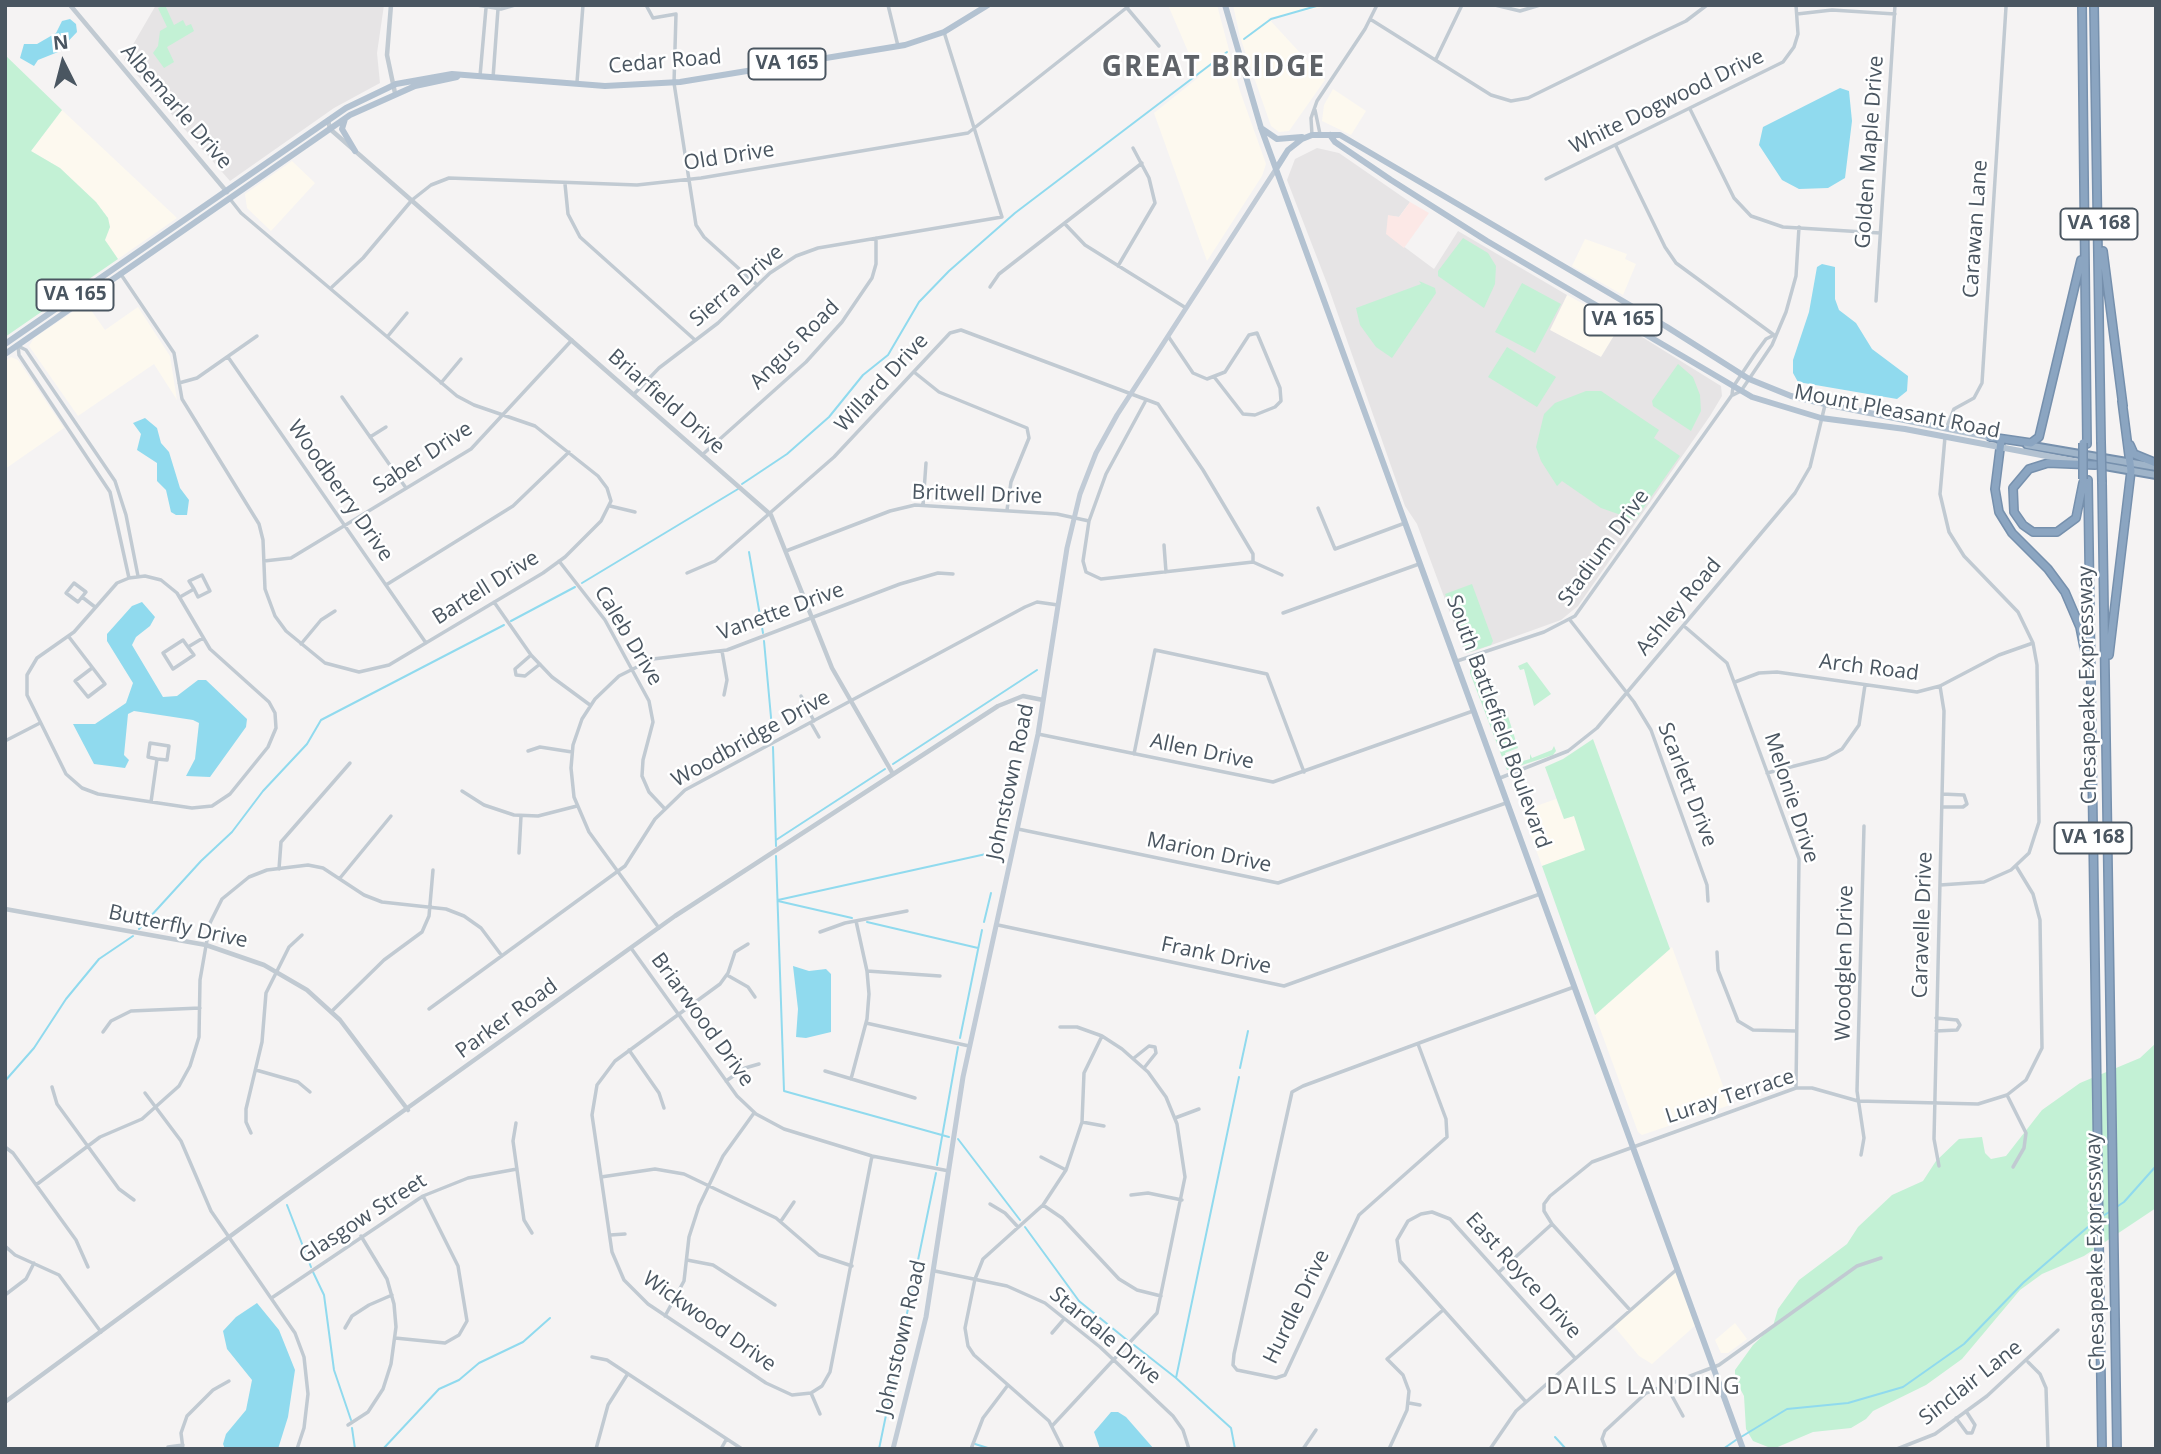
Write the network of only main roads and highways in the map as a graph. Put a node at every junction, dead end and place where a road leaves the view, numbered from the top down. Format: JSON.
{"nodes":[{"id":1,"x":988,"y":5,"type":"edge"},
{"id":2,"x":1225,"y":5,"type":"edge"},
{"id":3,"x":2082,"y":5,"type":"edge"},
{"id":4,"x":2094,"y":5,"type":"edge"},
{"id":5,"x":394,"y":89,"type":"junction"},
{"id":6,"x":345,"y":118,"type":"junction"},
{"id":7,"x":1261,"y":128,"type":"junction"},
{"id":8,"x":1314,"y":134,"type":"junction"},
{"id":9,"x":1330,"y":135,"type":"junction"},
{"id":10,"x":1346,"y":149,"type":"junction"},
{"id":11,"x":355,"y":151,"type":"road end"},
{"id":12,"x":1276,"y":169,"type":"junction"},
{"id":13,"x":1408,"y":175,"type":"junction"},
{"id":14,"x":2084,"y":186,"type":"junction"},
{"id":15,"x":2099,"y":232,"type":"junction"},
{"id":16,"x":73,"y":297,"type":"junction"},
{"id":17,"x":5,"y":345,"type":"edge"},
{"id":18,"x":18,"y":346,"type":"junction"},
{"id":19,"x":5,"y":354,"type":"edge"},
{"id":20,"x":2122,"y":401,"type":"junction"},
{"id":21,"x":1990,"y":438,"type":"junction"},
{"id":22,"x":2000,"y":445,"type":"junction"},
{"id":23,"x":2129,"y":462,"type":"junction"},
{"id":24,"x":2095,"y":465,"type":"junction"},
{"id":25,"x":2156,"y":465,"type":"edge"},
{"id":26,"x":2132,"y":471,"type":"junction"},
{"id":27,"x":2156,"y":475,"type":"edge"},
{"id":28,"x":2085,"y":479,"type":"junction"},
{"id":29,"x":2091,"y":694,"type":"junction"},
{"id":30,"x":2105,"y":708,"type":"junction"},
{"id":31,"x":1743,"y":1447,"type":"edge"},
{"id":32,"x":893,"y":1449,"type":"edge"},
{"id":33,"x":2102,"y":1449,"type":"edge"},
{"id":34,"x":2117,"y":1449,"type":"edge"}],
"edges":[{"from":1,"to":5,"type":"main road","name":"Cedar Road","number":"VA 165"},
{"from":2,"to":7,"type":"main road","name":"South Battlefield Boulevard"},
{"from":3,"to":14,"type":"highway","name":"Chesapeake Expressway","number":"VA 168"},
{"from":4,"to":15,"type":"highway","name":"Chesapeake Expressway","number":"VA 168"},
{"from":5,"to":6,"type":"main road","name":"Cedar Road","number":"VA 165"},
{"from":5,"to":16,"type":"main road","name":"Cedar Road","number":"VA 165"},
{"from":6,"to":11,"type":"main road"},
{"from":6,"to":18,"type":"main road","name":"Cedar Road","number":"VA 165"},
{"from":7,"to":8,"type":"main road","number":"VA 165"},
{"from":7,"to":12,"type":"main road","name":"South Battlefield Boulevard"},
{"from":8,"to":9,"type":"main road","name":"Mount Pleasant Road","number":"VA 165"},
{"from":8,"to":12,"type":"main road"},
{"from":9,"to":10,"type":"main road","name":"Mount Pleasant Road","number":"VA 165"},
{"from":9,"to":13,"type":"main road","name":"Mount Pleasant Road","number":"VA 165"},
{"from":10,"to":13,"type":"main road"},
{"from":10,"to":22,"type":"main road","name":"Mount Pleasant Road","number":"VA 165"},
{"from":12,"to":31,"type":"main road","name":"South Battlefield Boulevard"},
{"from":12,"to":32,"type":"main road","name":"Johnstown Road"},
{"from":13,"to":21,"type":"main road","name":"Mount Pleasant Road","number":"VA 165"},
{"from":14,"to":21,"type":"highway"},
{"from":14,"to":28,"type":"highway","name":"Chesapeake Expressway","number":"VA 168","bridge":true},
{"from":15,"to":20,"type":"highway"},
{"from":15,"to":30,"type":"highway","name":"Chesapeake Expressway","number":"VA 168","bridge":true},
{"from":16,"to":17,"type":"main road","name":"Cedar Road","number":"VA 165"},
{"from":16,"to":18,"type":"main road"},
{"from":17,"to":18,"type":"main road"},
{"from":18,"to":19,"type":"main road","name":"Cedar Road","number":"VA 165"},
{"from":20,"to":23,"type":"highway"},
{"from":20,"to":25,"type":"highway"},
{"from":21,"to":22,"type":"main road","name":"Mount Pleasant Road","number":"VA 165"},
{"from":22,"to":23,"type":"highway","name":"Mount Pleasant Road","number":"VA 165"},
{"from":22,"to":24,"type":"main road","name":"Mount Pleasant Road","number":"VA 165"},
{"from":22,"to":29,"type":"highway"},
{"from":23,"to":25,"type":"highway","name":"Mount Pleasant Road","number":"VA 165"},
{"from":23,"to":26,"type":"highway"},
{"from":24,"to":26,"type":"highway","name":"Mount Pleasant Road","number":"VA 165"},
{"from":24,"to":28,"type":"highway"},
{"from":26,"to":27,"type":"highway","name":"Mount Pleasant Road","number":"VA 165"},
{"from":26,"to":30,"type":"highway"},
{"from":28,"to":29,"type":"highway","name":"Chesapeake Expressway","number":"VA 168"},
{"from":29,"to":33,"type":"highway","name":"Chesapeake Expressway","number":"VA 168"},
{"from":30,"to":34,"type":"highway","name":"Chesapeake Expressway","number":"VA 168"}]}
